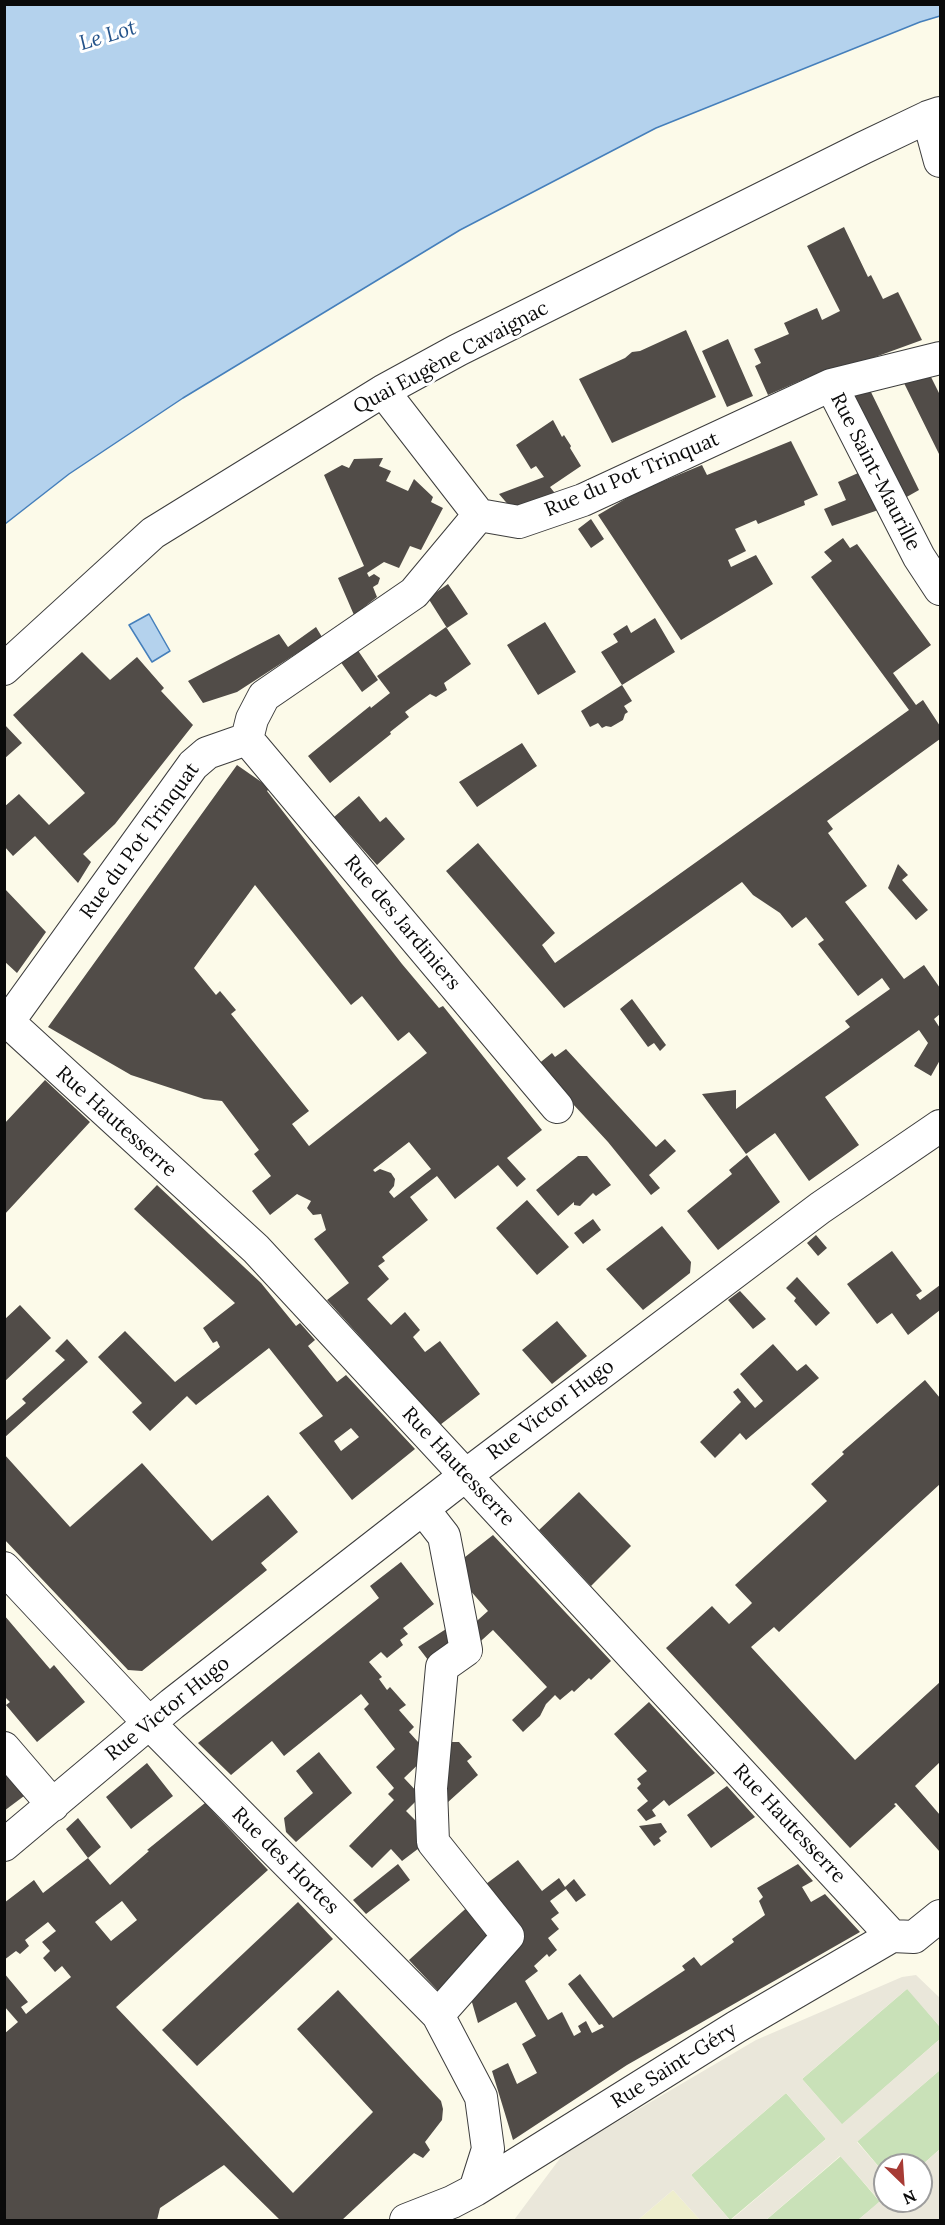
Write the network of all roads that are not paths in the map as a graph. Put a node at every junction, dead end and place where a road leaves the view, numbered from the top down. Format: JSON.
{"nodes":[{"id":1,"x":934,"y":115,"type":"edge"},
{"id":2,"x":940,"y":161,"type":"edge"},
{"id":3,"x":940,"y":358,"type":"edge"},
{"id":4,"x":831,"y":385,"type":"junction"},
{"id":5,"x":384,"y":391,"type":"junction"},
{"id":6,"x":478,"y":515,"type":"junction"},
{"id":7,"x":940,"y":589,"type":"edge"},
{"id":8,"x":4,"y":669,"type":"edge"},
{"id":9,"x":248,"y":739,"type":"junction"},
{"id":10,"x":6,"y":1020,"type":"edge"},
{"id":11,"x":557,"y":1107,"type":"dead end"},
{"id":12,"x":940,"y":1125,"type":"edge"},
{"id":13,"x":466,"y":1475,"type":"junction"},
{"id":14,"x":423,"y":1509,"type":"junction"},
{"id":15,"x":4,"y":1568,"type":"edge"},
{"id":16,"x":149,"y":1723,"type":"junction"},
{"id":17,"x":4,"y":1748,"type":"edge"},
{"id":18,"x":53,"y":1805,"type":"junction"},
{"id":19,"x":4,"y":1845,"type":"edge"},
{"id":20,"x":940,"y":1916,"type":"edge"},
{"id":21,"x":892,"y":1936,"type":"junction"},
{"id":22,"x":438,"y":2015,"type":"junction"},
{"id":23,"x":475,"y":2190,"type":"junction"},
{"id":24,"x":406,"y":2220,"type":"edge"}],
"edges":[{"from":1,"to":2,"type":"street"},
{"from":1,"to":5,"type":"street","name":"Quai Eugène Cavaignac"},
{"from":3,"to":4,"type":"street","name":"Rue du Pot Trinquat"},
{"from":4,"to":6,"type":"street","name":"Rue du Pot Trinquat"},
{"from":4,"to":7,"type":"street","name":"Rue Saint-Maurille"},
{"from":5,"to":6,"type":"street"},
{"from":5,"to":8,"type":"street","name":"Quai Eugène Cavaignac"},
{"from":6,"to":9,"type":"street"},
{"from":9,"to":10,"type":"street","name":"Rue du Pot Trinquat"},
{"from":9,"to":11,"type":"street","name":"Rue des Jardiniers"},
{"from":10,"to":13,"type":"street","name":"Rue Hautesserre"},
{"from":12,"to":13,"type":"street","name":"Rue Victor Hugo"},
{"from":13,"to":14,"type":"street","name":"Rue Victor Hugo"},
{"from":13,"to":21,"type":"street","name":"Rue Hautesserre"},
{"from":14,"to":16,"type":"street","name":"Rue Victor Hugo"},
{"from":14,"to":22,"type":"street"},
{"from":15,"to":16,"type":"street","name":"Rue des Hortes"},
{"from":16,"to":18,"type":"street","name":"Rue Victor Hugo"},
{"from":16,"to":22,"type":"street","name":"Rue des Hortes"},
{"from":17,"to":18,"type":"street"},
{"from":18,"to":19,"type":"street","name":"Rue Victor Hugo"},
{"from":20,"to":21,"type":"street","name":"Rue Saint-Géry"},
{"from":21,"to":23,"type":"street","name":"Rue Saint-Géry"},
{"from":22,"to":23,"type":"street","name":"Rue des Hortes"},
{"from":23,"to":24,"type":"street","name":"Rue Saint-Géry"}]}
